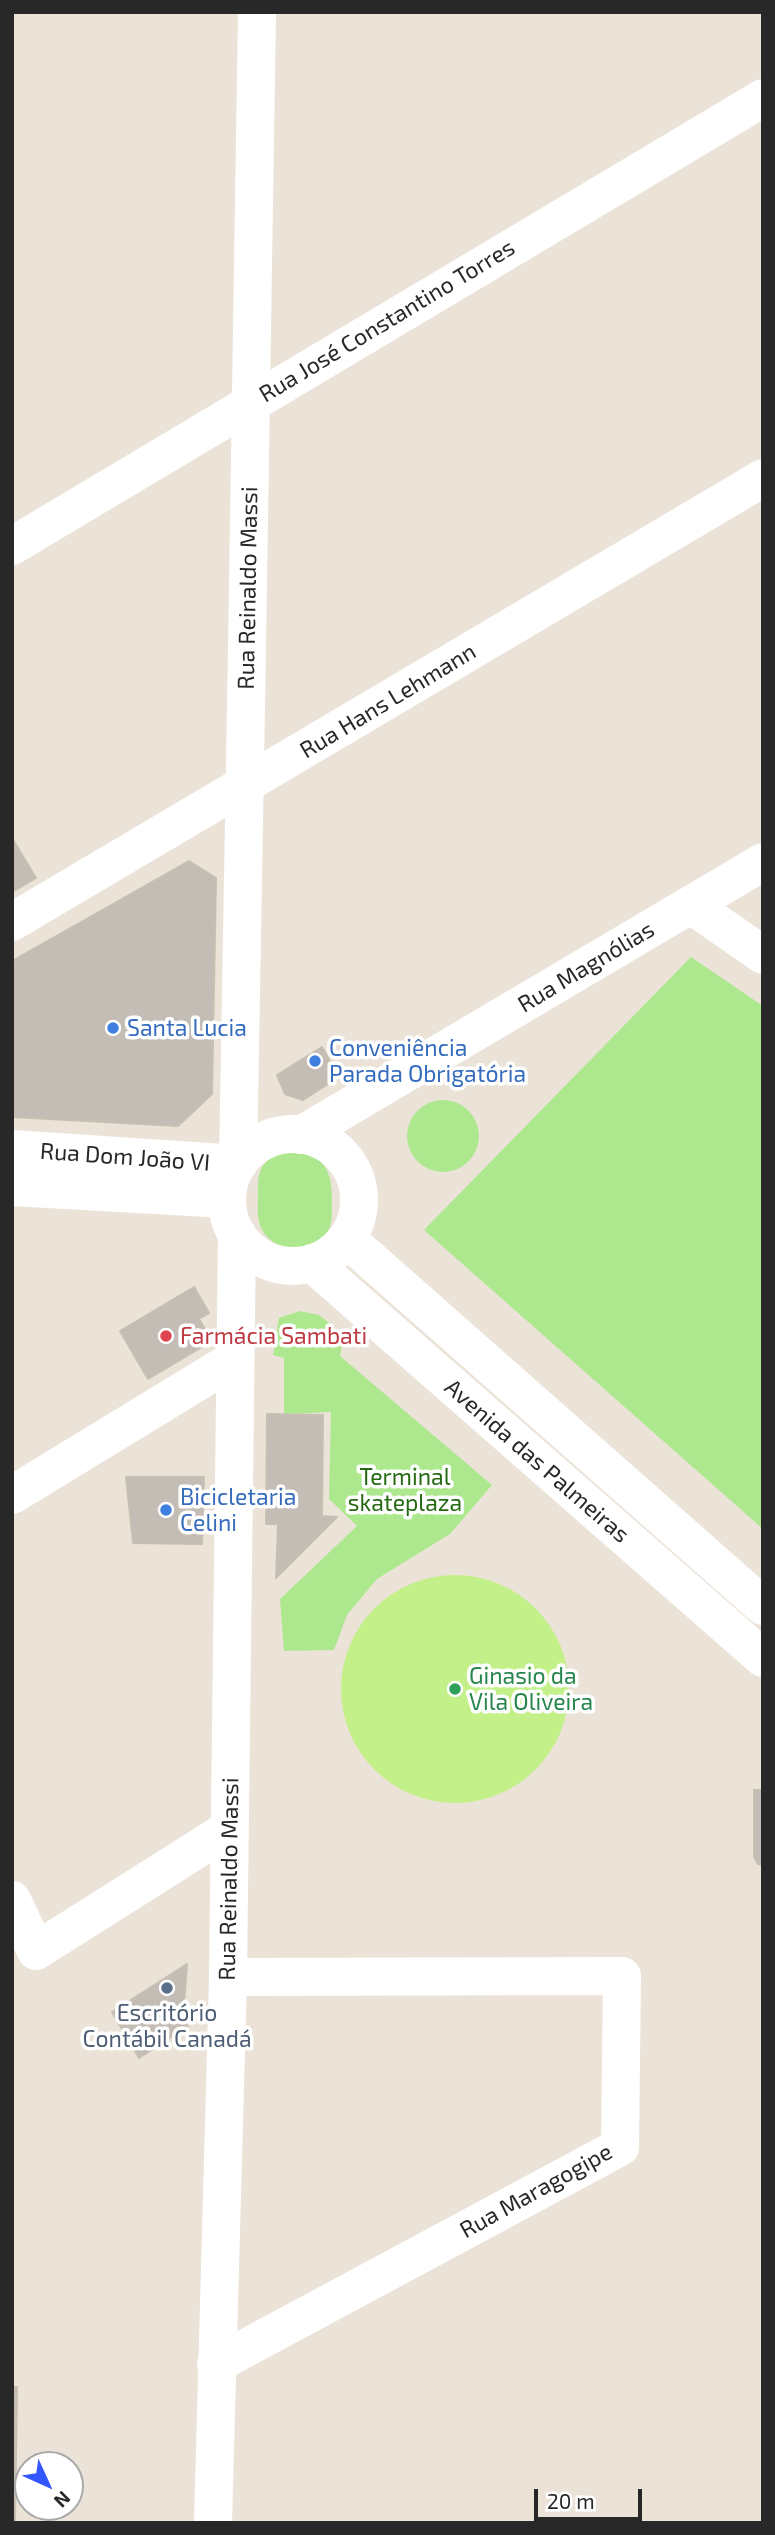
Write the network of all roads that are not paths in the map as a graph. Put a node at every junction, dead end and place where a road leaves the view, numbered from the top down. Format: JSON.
{"nodes":[{"id":1,"x":263,"y":16,"type":"edge"},
{"id":2,"x":763,"y":98,"type":"edge"},
{"id":3,"x":253,"y":400,"type":"junction"},
{"id":4,"x":763,"y":478,"type":"edge"},
{"id":5,"x":12,"y":545,"type":"edge"},
{"id":6,"x":243,"y":786,"type":"junction"},
{"id":7,"x":763,"y":862,"type":"edge"},
{"id":8,"x":691,"y":905,"type":"junction"},
{"id":9,"x":12,"y":922,"type":"edge"},
{"id":10,"x":763,"y":955,"type":"edge"},
{"id":11,"x":301,"y":1135,"type":"junction"},
{"id":12,"x":12,"y":1149,"type":"edge"},
{"id":13,"x":12,"y":1187,"type":"edge"},
{"id":14,"x":234,"y":1199,"type":"junction"},
{"id":15,"x":347,"y":1239,"type":"junction"},
{"id":16,"x":312,"y":1264,"type":"junction"},
{"id":17,"x":236,"y":1359,"type":"junction"},
{"id":18,"x":12,"y":1495,"type":"edge"},
{"id":19,"x":763,"y":1606,"type":"edge"},
{"id":20,"x":763,"y":1658,"type":"edge"},
{"id":21,"x":229,"y":1829,"type":"junction"},
{"id":22,"x":12,"y":1900,"type":"edge"},
{"id":23,"x":228,"y":1977,"type":"junction"},
{"id":24,"x":216,"y":2364,"type":"junction"},
{"id":25,"x":213,"y":2523,"type":"edge"}],
"edges":[{"from":1,"to":3,"type":"street","name":"Rua Reinaldo Massi"},
{"from":2,"to":3,"type":"street","name":"Rua José Constantino Torres"},
{"from":3,"to":5,"type":"street","name":"Rua José Constantino Torres"},
{"from":3,"to":6,"type":"street","name":"Rua Reinaldo Massi"},
{"from":4,"to":6,"type":"street","name":"Rua Hans Lehmann"},
{"from":6,"to":9,"type":"street","name":"Rua Hans Lehmann"},
{"from":6,"to":14,"type":"street","name":"Rua Reinaldo Massi"},
{"from":7,"to":8,"type":"street","name":"Rua Magnólias"},
{"from":8,"to":10,"type":"street"},
{"from":8,"to":11,"type":"street","name":"Rua Magnólias"},
{"from":11,"to":14,"type":"street"},
{"from":11,"to":15,"type":"street"},
{"from":12,"to":14,"type":"street","name":"Rua Dom João VI"},
{"from":13,"to":14,"type":"street","name":"Rua Dom João VI"},
{"from":14,"to":16,"type":"street"},
{"from":14,"to":17,"type":"street","name":"Rua Reinaldo Massi"},
{"from":15,"to":16,"type":"street"},
{"from":15,"to":19,"type":"street","name":"Avenida das Palmeiras"},
{"from":16,"to":20,"type":"street","name":"Avenida das Palmeiras"},
{"from":17,"to":18,"type":"street"},
{"from":17,"to":21,"type":"street","name":"Rua Reinaldo Massi"},
{"from":21,"to":22,"type":"street"},
{"from":21,"to":23,"type":"street","name":"Rua Reinaldo Massi"},
{"from":23,"to":24,"type":"street","name":"Rua Reinaldo Massi"},
{"from":23,"to":24,"type":"street","name":"Rua Maragogipe"},
{"from":24,"to":25,"type":"street","name":"Rua Reinaldo Massi"}]}
